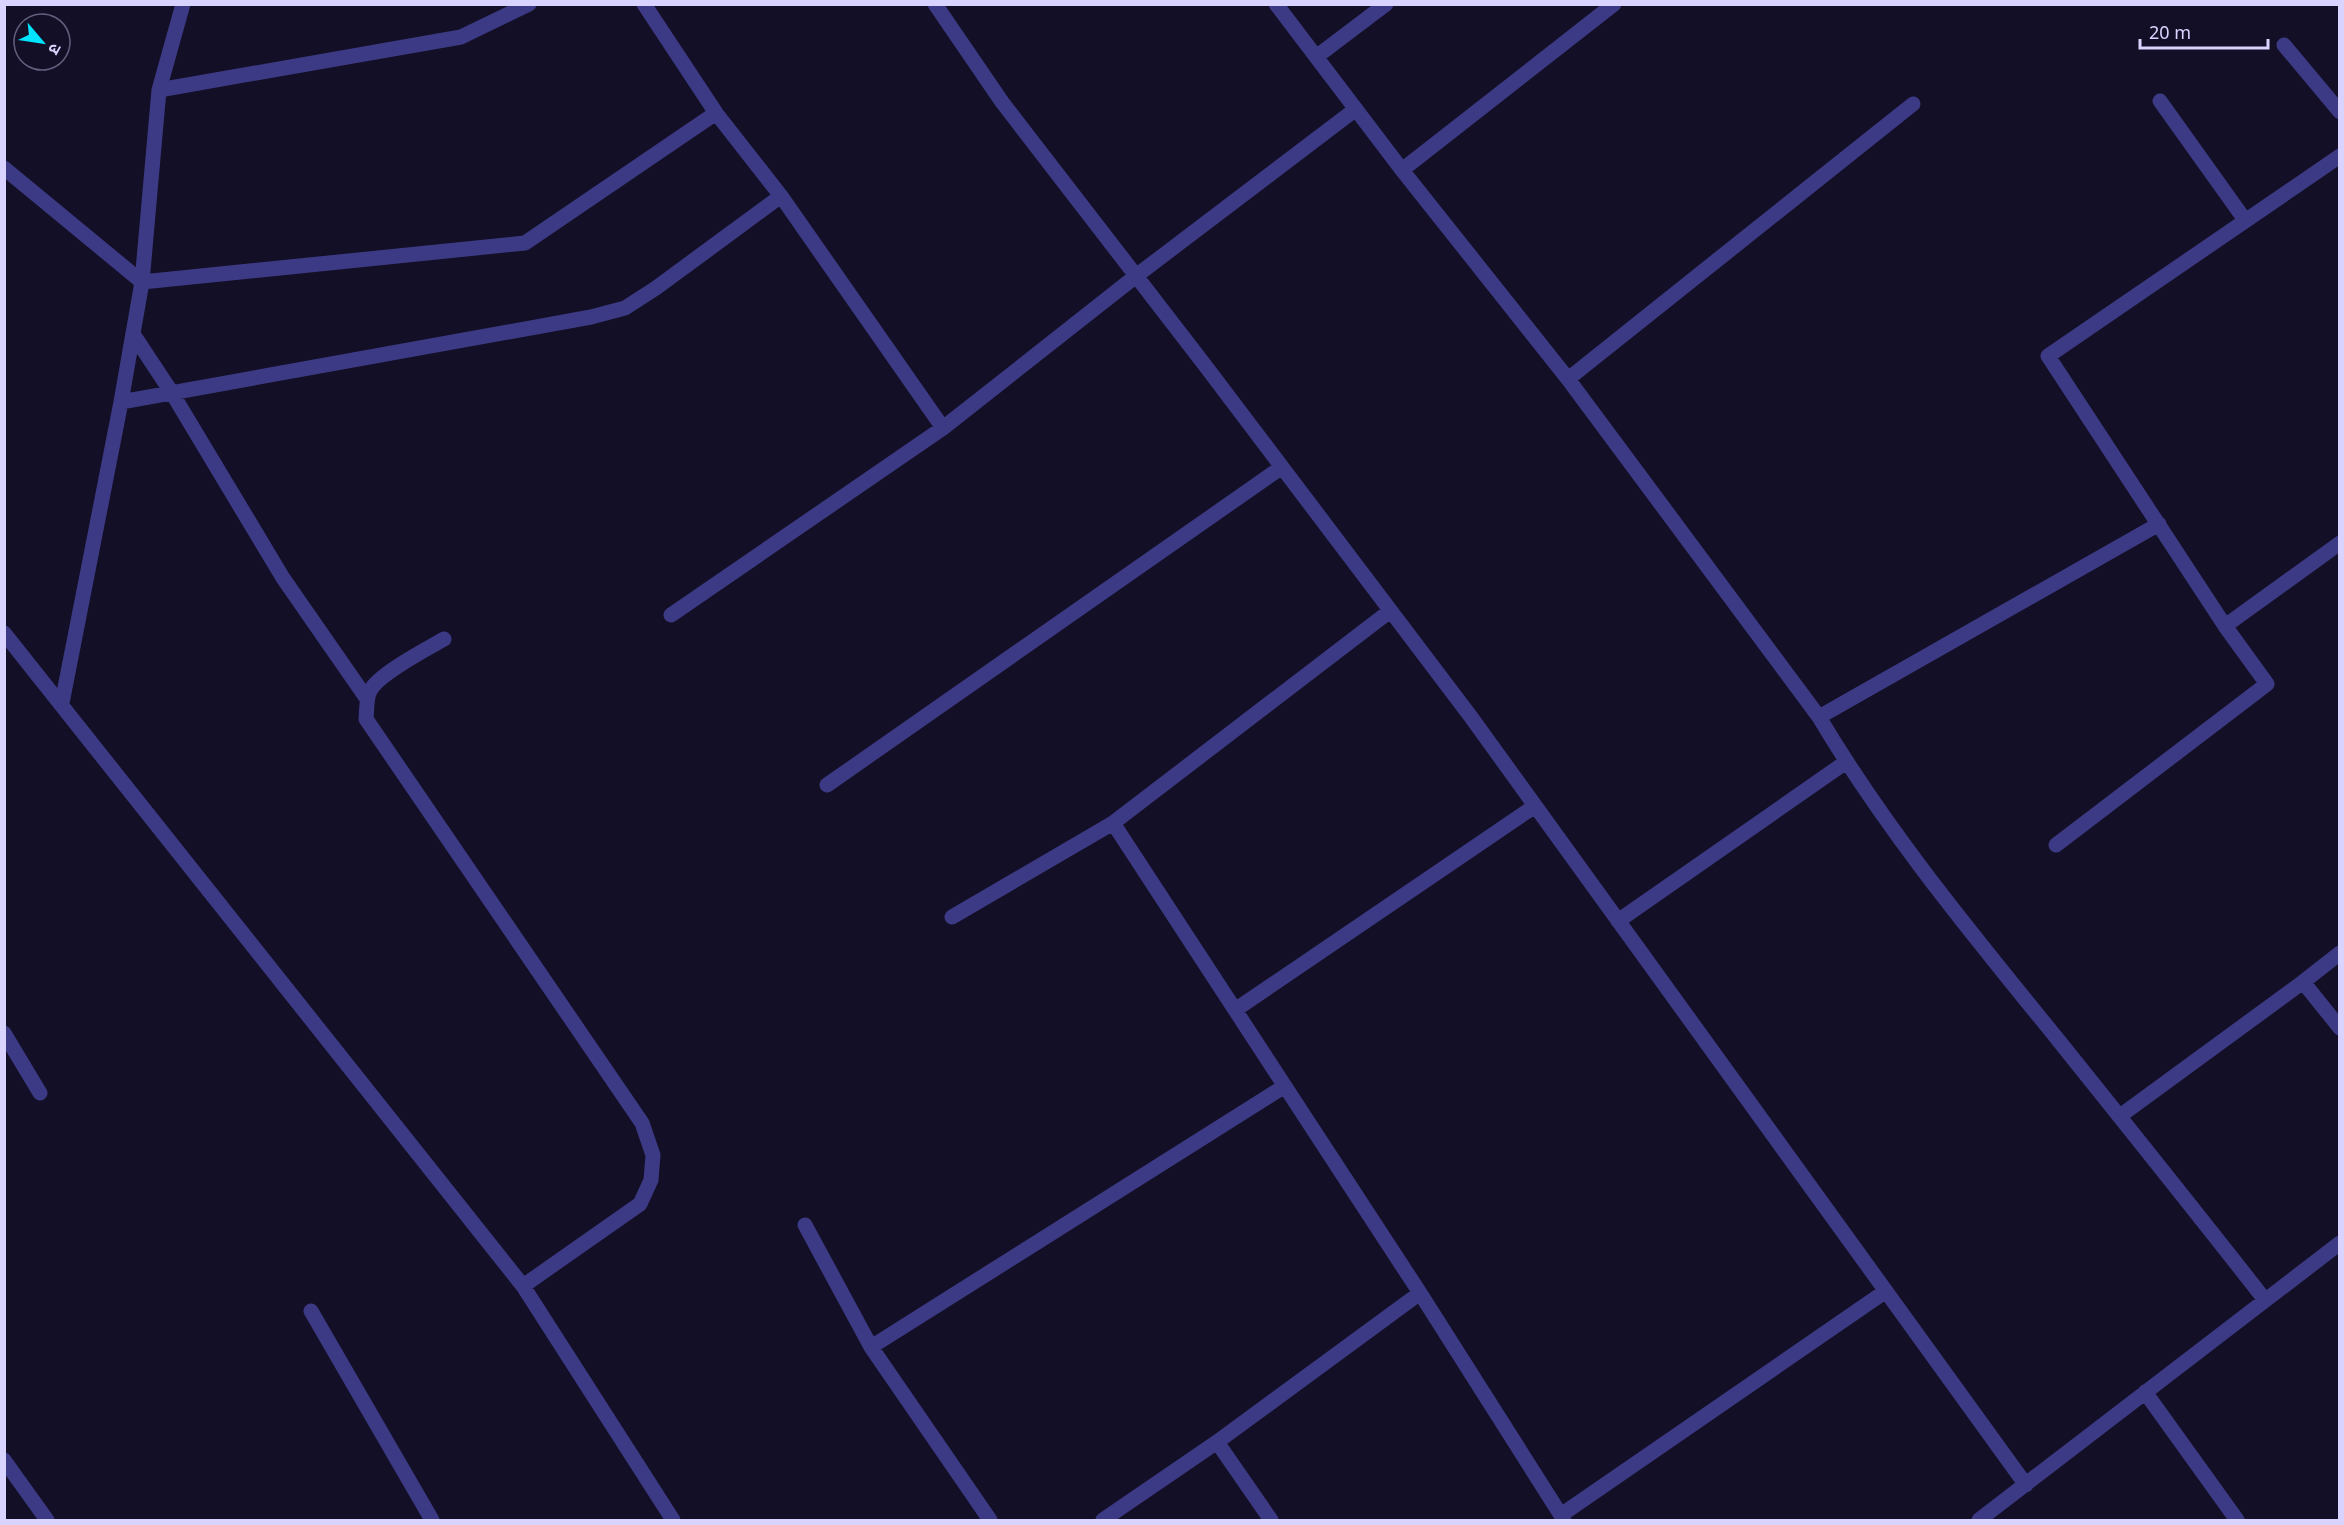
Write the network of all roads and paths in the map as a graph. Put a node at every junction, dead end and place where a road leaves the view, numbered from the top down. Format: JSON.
{"nodes":[{"id":1,"x":183,"y":4,"type":"edge"},
{"id":2,"x":529,"y":4,"type":"edge"},
{"id":3,"x":644,"y":4,"type":"edge"},
{"id":4,"x":935,"y":4,"type":"edge"},
{"id":5,"x":1276,"y":4,"type":"edge"},
{"id":6,"x":1386,"y":4,"type":"edge"},
{"id":7,"x":1614,"y":4,"type":"edge"},
{"id":8,"x":2284,"y":45,"type":"dead end"},
{"id":9,"x":1316,"y":57,"type":"junction"},
{"id":10,"x":159,"y":90,"type":"junction"},
{"id":11,"x":2160,"y":101,"type":"dead end"},
{"id":12,"x":1913,"y":104,"type":"dead end"},
{"id":13,"x":1356,"y":109,"type":"junction"},
{"id":14,"x":2340,"y":111,"type":"edge"},
{"id":15,"x":716,"y":113,"type":"junction"},
{"id":16,"x":2340,"y":156,"type":"edge"},
{"id":17,"x":4,"y":168,"type":"edge"},
{"id":18,"x":1402,"y":170,"type":"junction"},
{"id":19,"x":782,"y":196,"type":"junction"},
{"id":20,"x":2245,"y":220,"type":"junction"},
{"id":21,"x":1136,"y":276,"type":"junction"},
{"id":22,"x":142,"y":282,"type":"junction"},
{"id":23,"x":133,"y":334,"type":"junction"},
{"id":24,"x":1568,"y":379,"type":"junction"},
{"id":25,"x":172,"y":393,"type":"junction"},
{"id":26,"x":121,"y":402,"type":"junction"},
{"id":27,"x":942,"y":428,"type":"junction"},
{"id":28,"x":1282,"y":467,"type":"junction"},
{"id":29,"x":2159,"y":524,"type":"junction"},
{"id":30,"x":2340,"y":543,"type":"edge"},
{"id":31,"x":1390,"y":611,"type":"junction"},
{"id":32,"x":671,"y":615,"type":"dead end"},
{"id":33,"x":2225,"y":626,"type":"junction"},
{"id":34,"x":4,"y":633,"type":"edge"},
{"id":35,"x":444,"y":639,"type":"dead end"},
{"id":36,"x":368,"y":699,"type":"junction"},
{"id":37,"x":62,"y":703,"type":"junction"},
{"id":38,"x":1819,"y":717,"type":"junction"},
{"id":39,"x":1846,"y":762,"type":"junction"},
{"id":40,"x":827,"y":785,"type":"dead end"},
{"id":41,"x":1535,"y":806,"type":"junction"},
{"id":42,"x":1113,"y":823,"type":"junction"},
{"id":43,"x":2056,"y":844,"type":"dead end"},
{"id":44,"x":952,"y":917,"type":"dead end"},
{"id":45,"x":1618,"y":921,"type":"junction"},
{"id":46,"x":2340,"y":953,"type":"edge"},
{"id":47,"x":2303,"y":982,"type":"junction"},
{"id":48,"x":1235,"y":1010,"type":"junction"},
{"id":49,"x":2340,"y":1028,"type":"edge"},
{"id":50,"x":4,"y":1033,"type":"edge"},
{"id":51,"x":1285,"y":1086,"type":"junction"},
{"id":52,"x":40,"y":1093,"type":"dead end"},
{"id":53,"x":2120,"y":1116,"type":"junction"},
{"id":54,"x":805,"y":1225,"type":"dead end"},
{"id":55,"x":2340,"y":1243,"type":"edge"},
{"id":56,"x":524,"y":1286,"type":"junction"},
{"id":57,"x":1886,"y":1291,"type":"junction"},
{"id":58,"x":1420,"y":1293,"type":"junction"},
{"id":59,"x":2265,"y":1300,"type":"junction"},
{"id":60,"x":311,"y":1311,"type":"dead end"},
{"id":61,"x":871,"y":1347,"type":"junction"},
{"id":62,"x":2145,"y":1392,"type":"junction"},
{"id":63,"x":1217,"y":1442,"type":"junction"},
{"id":64,"x":4,"y":1460,"type":"edge"},
{"id":65,"x":2026,"y":1485,"type":"junction"},
{"id":66,"x":1562,"y":1518,"type":"edge"},
{"id":67,"x":47,"y":1521,"type":"edge"},
{"id":68,"x":432,"y":1521,"type":"edge"},
{"id":69,"x":673,"y":1521,"type":"edge"},
{"id":70,"x":990,"y":1521,"type":"edge"},
{"id":71,"x":1103,"y":1521,"type":"edge"},
{"id":72,"x":1271,"y":1521,"type":"edge"},
{"id":73,"x":1979,"y":1521,"type":"edge"},
{"id":74,"x":2237,"y":1521,"type":"edge"}],
"edges":[{"from":1,"to":10,"type":"street"},
{"from":2,"to":10,"type":"street"},
{"from":3,"to":15,"type":"street"},
{"from":4,"to":21,"type":"street"},
{"from":5,"to":9,"type":"street"},
{"from":6,"to":9,"type":"street"},
{"from":7,"to":18,"type":"street"},
{"from":8,"to":14,"type":"street"},
{"from":9,"to":13,"type":"street"},
{"from":10,"to":22,"type":"street"},
{"from":11,"to":20,"type":"street"},
{"from":12,"to":24,"type":"street"},
{"from":13,"to":18,"type":"street"},
{"from":13,"to":21,"type":"street"},
{"from":15,"to":19,"type":"street"},
{"from":15,"to":22,"type":"street"},
{"from":16,"to":20,"type":"street"},
{"from":17,"to":22,"type":"street"},
{"from":18,"to":24,"type":"street"},
{"from":19,"to":25,"type":"street"},
{"from":19,"to":27,"type":"street"},
{"from":20,"to":29,"type":"street"},
{"from":21,"to":27,"type":"street"},
{"from":21,"to":28,"type":"street"},
{"from":22,"to":23,"type":"street"},
{"from":23,"to":25,"type":"street"},
{"from":23,"to":26,"type":"street"},
{"from":24,"to":38,"type":"street"},
{"from":25,"to":26,"type":"street"},
{"from":25,"to":36,"type":"street"},
{"from":26,"to":37,"type":"street"},
{"from":27,"to":32,"type":"street"},
{"from":28,"to":31,"type":"street"},
{"from":28,"to":40,"type":"street"},
{"from":29,"to":33,"type":"street"},
{"from":29,"to":38,"type":"street"},
{"from":30,"to":33,"type":"street"},
{"from":31,"to":41,"type":"street"},
{"from":31,"to":42,"type":"street"},
{"from":33,"to":43,"type":"street"},
{"from":34,"to":37,"type":"street"},
{"from":35,"to":36,"type":"street"},
{"from":36,"to":56,"type":"street"},
{"from":37,"to":56,"type":"street"},
{"from":38,"to":39,"type":"street"},
{"from":39,"to":45,"type":"street"},
{"from":39,"to":53,"type":"street"},
{"from":41,"to":45,"type":"street"},
{"from":41,"to":48,"type":"street"},
{"from":42,"to":44,"type":"street"},
{"from":42,"to":48,"type":"street"},
{"from":45,"to":57,"type":"street"},
{"from":46,"to":47,"type":"street"},
{"from":47,"to":49,"type":"street"},
{"from":47,"to":53,"type":"street"},
{"from":48,"to":51,"type":"street"},
{"from":50,"to":52,"type":"street"},
{"from":51,"to":58,"type":"street"},
{"from":51,"to":61,"type":"street"},
{"from":53,"to":59,"type":"street"},
{"from":54,"to":61,"type":"street"},
{"from":55,"to":59,"type":"street"},
{"from":56,"to":69,"type":"street"},
{"from":57,"to":65,"type":"street"},
{"from":57,"to":66,"type":"street"},
{"from":58,"to":63,"type":"street"},
{"from":58,"to":66,"type":"street"},
{"from":59,"to":62,"type":"street"},
{"from":60,"to":68,"type":"street"},
{"from":61,"to":70,"type":"street"},
{"from":62,"to":65,"type":"street"},
{"from":62,"to":74,"type":"street"},
{"from":63,"to":71,"type":"street"},
{"from":63,"to":72,"type":"street"},
{"from":64,"to":67,"type":"street"},
{"from":65,"to":73,"type":"street"}]}
